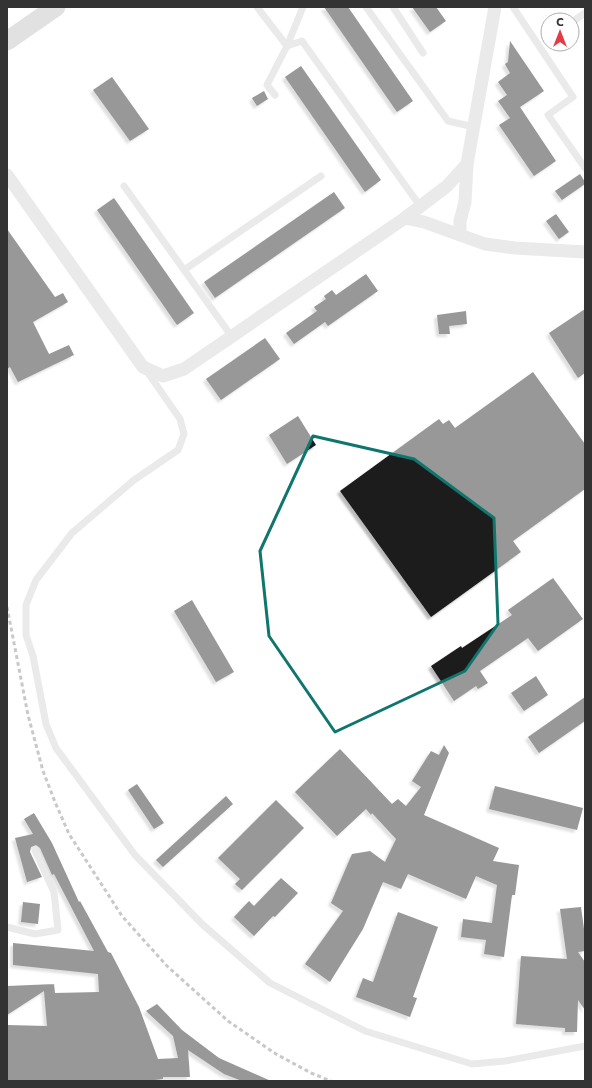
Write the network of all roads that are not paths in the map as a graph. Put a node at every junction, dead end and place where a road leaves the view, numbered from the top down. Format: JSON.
{"nodes":[{"id":1,"x":56,"y":7,"type":"edge"},
{"id":2,"x":257,"y":7,"type":"edge"},
{"id":3,"x":303,"y":7,"type":"edge"},
{"id":4,"x":366,"y":7,"type":"edge"},
{"id":5,"x":393,"y":7,"type":"edge"},
{"id":6,"x":495,"y":7,"type":"edge"},
{"id":7,"x":513,"y":7,"type":"edge"},
{"id":8,"x":7,"y":41,"type":"edge"},
{"id":9,"x":287,"y":46,"type":"junction"},
{"id":10,"x":424,"y":53,"type":"dead end"},
{"id":11,"x":275,"y":95,"type":"dead end"},
{"id":12,"x":474,"y":127,"type":"junction"},
{"id":13,"x":467,"y":164,"type":"junction"},
{"id":14,"x":585,"y":168,"type":"edge"},
{"id":15,"x":7,"y":174,"type":"edge"},
{"id":16,"x":321,"y":176,"type":"dead end"},
{"id":17,"x":124,"y":186,"type":"dead end"},
{"id":18,"x":442,"y":190,"type":"junction"},
{"id":19,"x":465,"y":199,"type":"junction"},
{"id":20,"x":424,"y":204,"type":"junction"},
{"id":21,"x":405,"y":218,"type":"junction"},
{"id":22,"x":461,"y":219,"type":"junction"},
{"id":23,"x":434,"y":226,"type":"junction"},
{"id":24,"x":447,"y":231,"type":"junction"},
{"id":25,"x":460,"y":235,"type":"junction"},
{"id":26,"x":585,"y":252,"type":"edge"},
{"id":27,"x":184,"y":270,"type":"junction"},
{"id":28,"x":232,"y":337,"type":"junction"},
{"id":29,"x":143,"y":367,"type":"junction"},
{"id":30,"x":35,"y":850,"type":"dead end"},
{"id":31,"x":7,"y":927,"type":"edge"},
{"id":32,"x":585,"y":1046,"type":"edge"}],
"edges":[{"from":1,"to":8,"type":"main road"},
{"from":2,"to":9,"type":"lane"},
{"from":3,"to":9,"type":"lane"},
{"from":4,"to":12,"type":"lane"},
{"from":5,"to":10,"type":"lane"},
{"from":6,"to":12,"type":"street"},
{"from":7,"to":14,"type":"lane"},
{"from":9,"to":11,"type":"lane"},
{"from":9,"to":20,"type":"lane"},
{"from":12,"to":13,"type":"street"},
{"from":13,"to":18,"type":"street"},
{"from":13,"to":19,"type":"street"},
{"from":15,"to":29,"type":"street"},
{"from":16,"to":27,"type":"lane"},
{"from":17,"to":27,"type":"lane"},
{"from":18,"to":19,"type":"street"},
{"from":18,"to":20,"type":"street"},
{"from":19,"to":22,"type":"street"},
{"from":20,"to":21,"type":"street"},
{"from":20,"to":23,"type":"street"},
{"from":21,"to":23,"type":"street"},
{"from":21,"to":28,"type":"street"},
{"from":22,"to":24,"type":"street"},
{"from":22,"to":25,"type":"street"},
{"from":23,"to":24,"type":"street"},
{"from":24,"to":25,"type":"street"},
{"from":25,"to":26,"type":"street"},
{"from":27,"to":28,"type":"lane"},
{"from":28,"to":29,"type":"street"},
{"from":29,"to":32,"type":"lane"},
{"from":30,"to":31,"type":"lane"}]}
